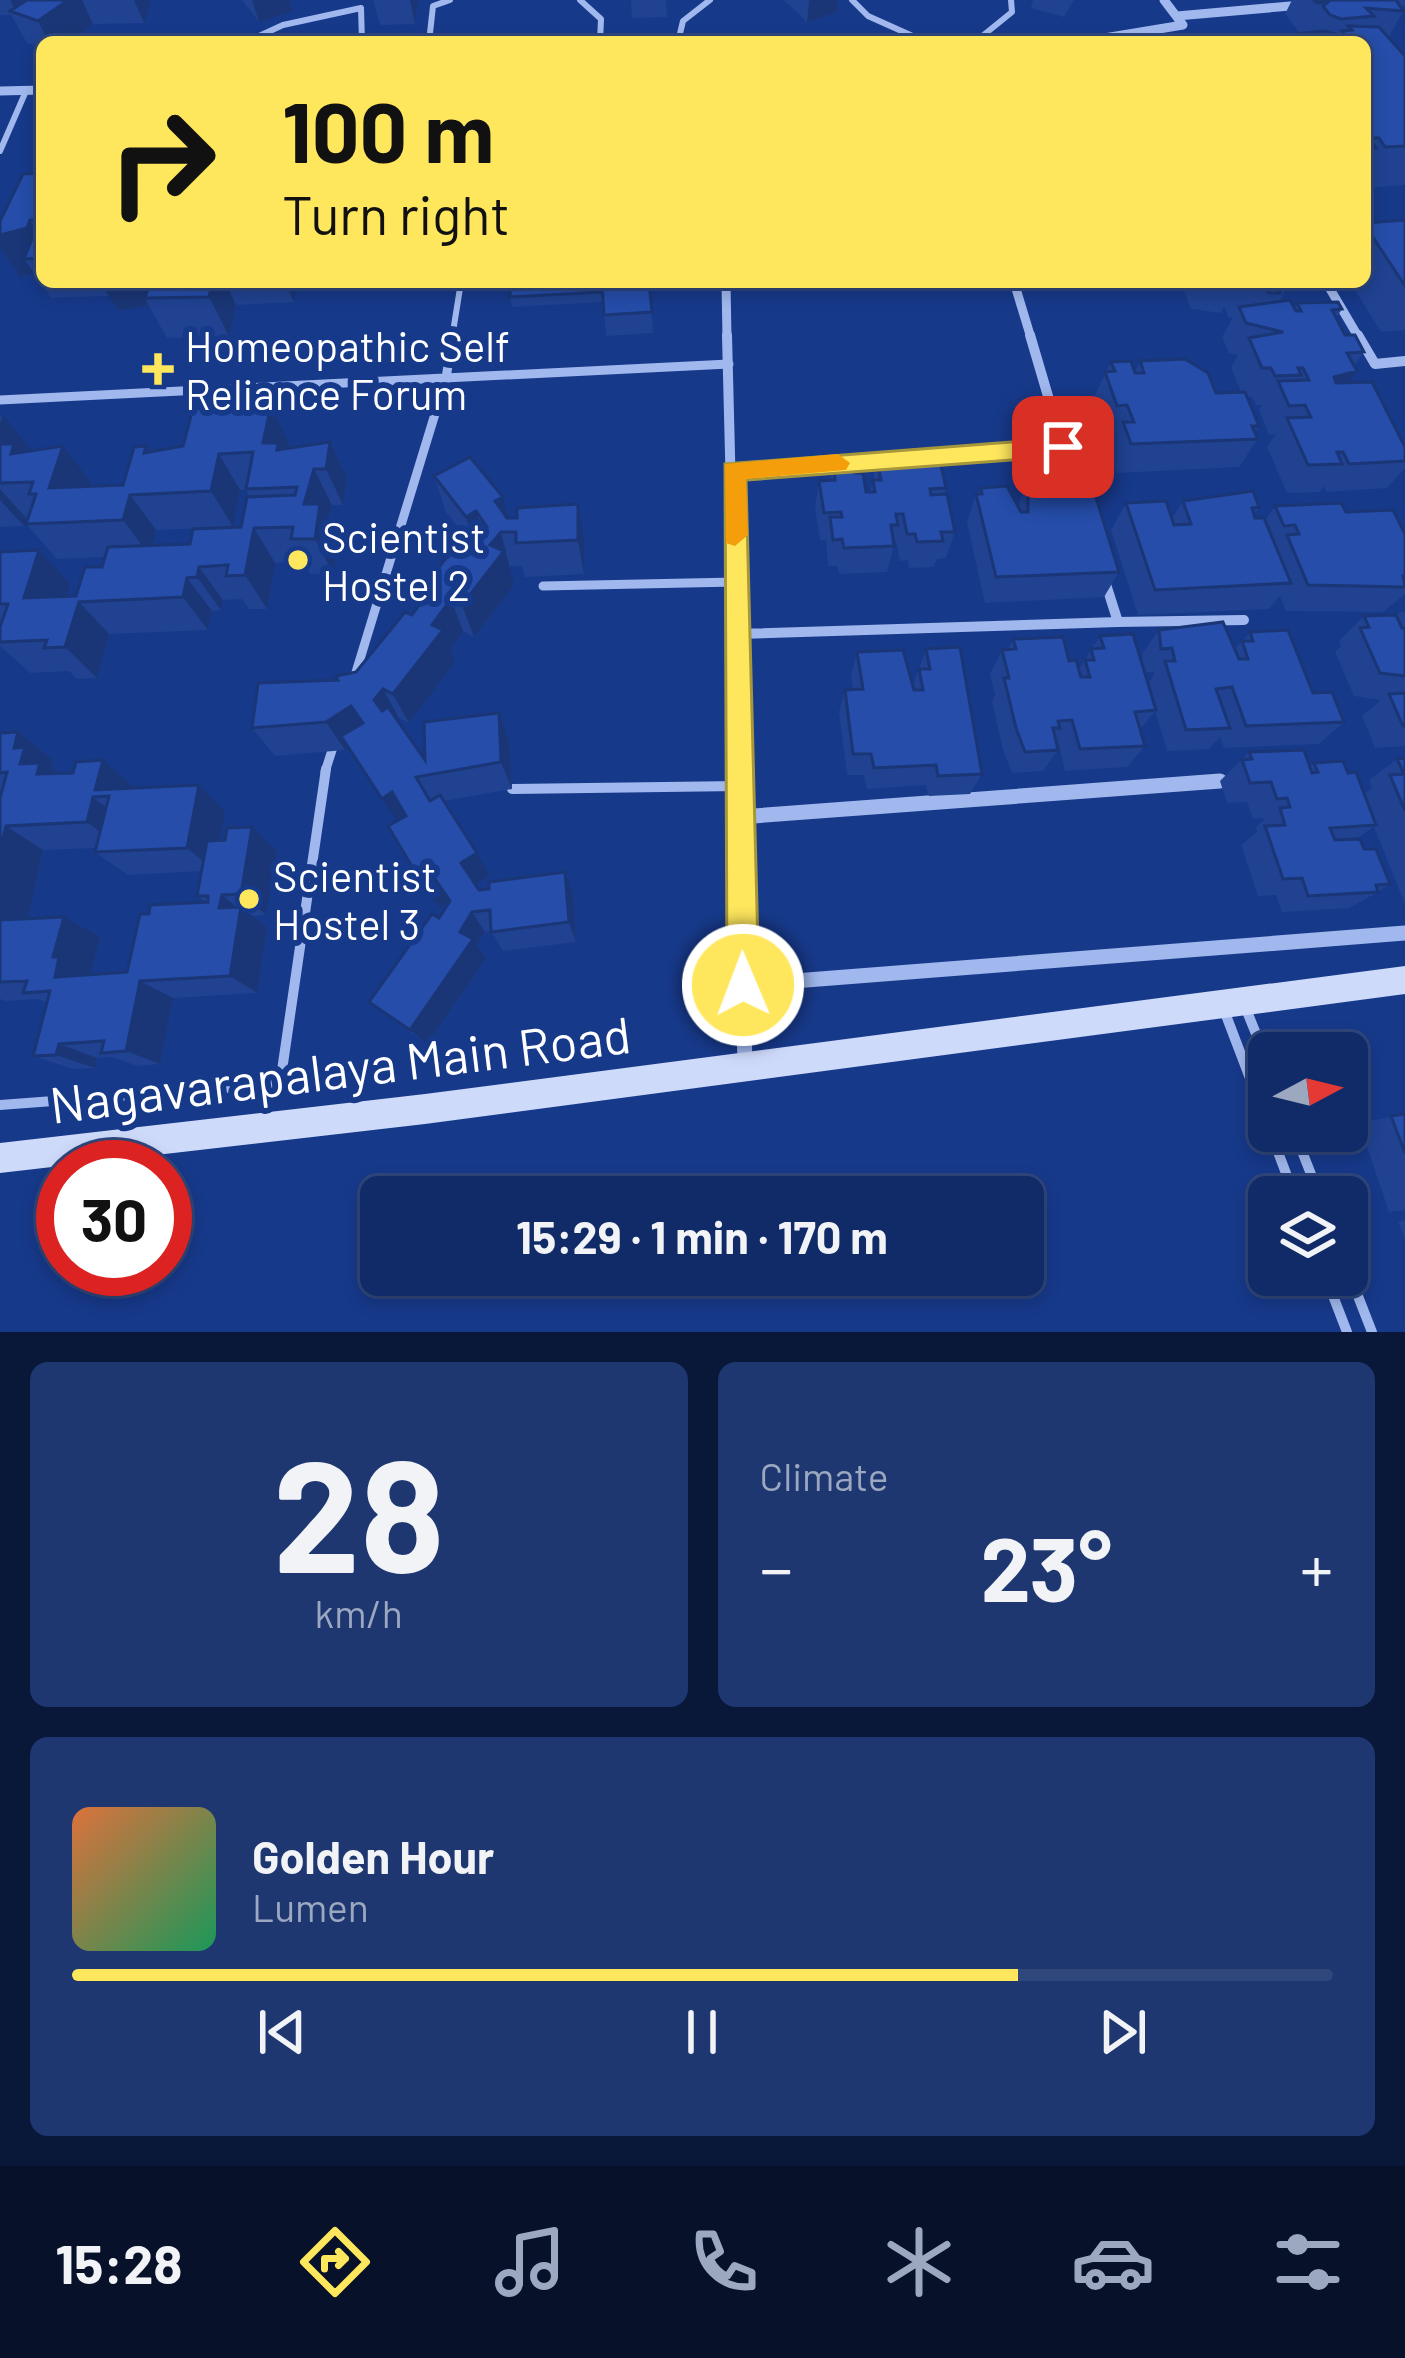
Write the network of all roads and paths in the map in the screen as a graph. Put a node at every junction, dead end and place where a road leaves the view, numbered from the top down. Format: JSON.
{"nodes":[{"id":1,"x":450,"y":0,"type":"edge"},
{"id":2,"x":580,"y":0,"type":"edge"},
{"id":3,"x":710,"y":0,"type":"edge"},
{"id":4,"x":852,"y":0,"type":"edge"},
{"id":5,"x":1011,"y":0,"type":"edge"},
{"id":6,"x":1165,"y":0,"type":"edge"},
{"id":7,"x":1307,"y":4,"type":"dead end"},
{"id":8,"x":1177,"y":16,"type":"junction"},
{"id":9,"x":259,"y":36,"type":"edge"},
{"id":10,"x":362,"y":36,"type":"edge"},
{"id":11,"x":430,"y":36,"type":"edge"},
{"id":12,"x":600,"y":36,"type":"edge"},
{"id":13,"x":679,"y":36,"type":"edge"},
{"id":14,"x":913,"y":36,"type":"edge"},
{"id":15,"x":982,"y":36,"type":"edge"},
{"id":16,"x":1137,"y":36,"type":"edge"},
{"id":17,"x":36,"y":90,"type":"edge"},
{"id":18,"x":0,"y":91,"type":"edge"},
{"id":19,"x":26,"y":91,"type":"junction"},
{"id":20,"x":0,"y":152,"type":"edge"},
{"id":21,"x":460,"y":288,"type":"edge"},
{"id":22,"x":726,"y":288,"type":"edge"},
{"id":23,"x":1016,"y":288,"type":"edge"},
{"id":24,"x":1330,"y":288,"type":"edge"},
{"id":25,"x":1405,"y":361,"type":"edge"},
{"id":26,"x":729,"y":364,"type":"junction"},
{"id":27,"x":446,"y":378,"type":"junction"},
{"id":28,"x":0,"y":400,"type":"edge"},
{"id":29,"x":1063,"y":447,"type":"junction"},
{"id":30,"x":734,"y":471,"type":"junction"},
{"id":31,"x":1081,"y":500,"type":"edge"},
{"id":32,"x":1099,"y":561,"type":"edge"},
{"id":33,"x":736,"y":582,"type":"junction"},
{"id":34,"x":543,"y":586,"type":"dead end"},
{"id":35,"x":1244,"y":620,"type":"dead end"},
{"id":36,"x":1118,"y":622,"type":"junction"},
{"id":37,"x":737,"y":634,"type":"junction"},
{"id":38,"x":351,"y":689,"type":"edge"},
{"id":39,"x":337,"y":734,"type":"edge"},
{"id":40,"x":1220,"y":781,"type":"dead end"},
{"id":41,"x":740,"y":786,"type":"junction"},
{"id":42,"x":512,"y":789,"type":"dead end"},
{"id":43,"x":740,"y":817,"type":"junction"},
{"id":44,"x":1405,"y":933,"type":"edge"},
{"id":45,"x":1405,"y":980,"type":"edge"},
{"id":46,"x":743,"y":985,"type":"junction"},
{"id":47,"x":1232,"y":1000,"type":"junction"},
{"id":48,"x":1250,"y":1032,"type":"edge"},
{"id":49,"x":1248,"y":1056,"type":"edge"},
{"id":50,"x":745,"y":1066,"type":"junction"},
{"id":51,"x":0,"y":1105,"type":"edge"},
{"id":52,"x":0,"y":1158,"type":"edge"},
{"id":53,"x":1333,"y":1296,"type":"edge"},
{"id":54,"x":1358,"y":1296,"type":"edge"},
{"id":55,"x":1347,"y":1332,"type":"edge"},
{"id":56,"x":1372,"y":1332,"type":"edge"}],
"edges":[{"from":1,"to":11,"type":"lane"},
{"from":2,"to":12,"type":"lane"},
{"from":3,"to":13,"type":"lane"},
{"from":4,"to":14,"type":"lane"},
{"from":5,"to":15,"type":"lane"},
{"from":6,"to":8,"type":"street"},
{"from":7,"to":8,"type":"street"},
{"from":8,"to":16,"type":"street"},
{"from":9,"to":10,"type":"lane"},
{"from":17,"to":19,"type":"street"},
{"from":18,"to":19,"type":"street"},
{"from":19,"to":20,"type":"lane"},
{"from":21,"to":27,"type":"lane"},
{"from":22,"to":26,"type":"street"},
{"from":23,"to":29,"type":"street"},
{"from":24,"to":25,"type":"street"},
{"from":26,"to":27,"type":"lane"},
{"from":26,"to":30,"type":"street"},
{"from":27,"to":28,"type":"lane"},
{"from":27,"to":38,"type":"lane"},
{"from":29,"to":30,"type":"street"},
{"from":29,"to":31,"type":"street"},
{"from":30,"to":33,"type":"street"},
{"from":32,"to":36,"type":"street"},
{"from":33,"to":34,"type":"lane"},
{"from":33,"to":37,"type":"street"},
{"from":35,"to":36,"type":"street"},
{"from":36,"to":37,"type":"street"},
{"from":37,"to":41,"type":"street"},
{"from":39,"to":51,"type":"lane"},
{"from":40,"to":43,"type":"street"},
{"from":41,"to":42,"type":"lane"},
{"from":41,"to":43,"type":"street"},
{"from":43,"to":46,"type":"street"},
{"from":44,"to":46,"type":"street"},
{"from":45,"to":47,"type":"main road","name":"Nagavarapalaya Main Road"},
{"from":46,"to":50,"type":"street"},
{"from":47,"to":48,"type":"lane"},
{"from":47,"to":49,"type":"lane"},
{"from":47,"to":50,"type":"main road","name":"Nagavarapalaya Main Road"},
{"from":50,"to":52,"type":"main road","name":"Nagavarapalaya Main Road"},
{"from":53,"to":55,"type":"lane"},
{"from":54,"to":56,"type":"lane"}]}
